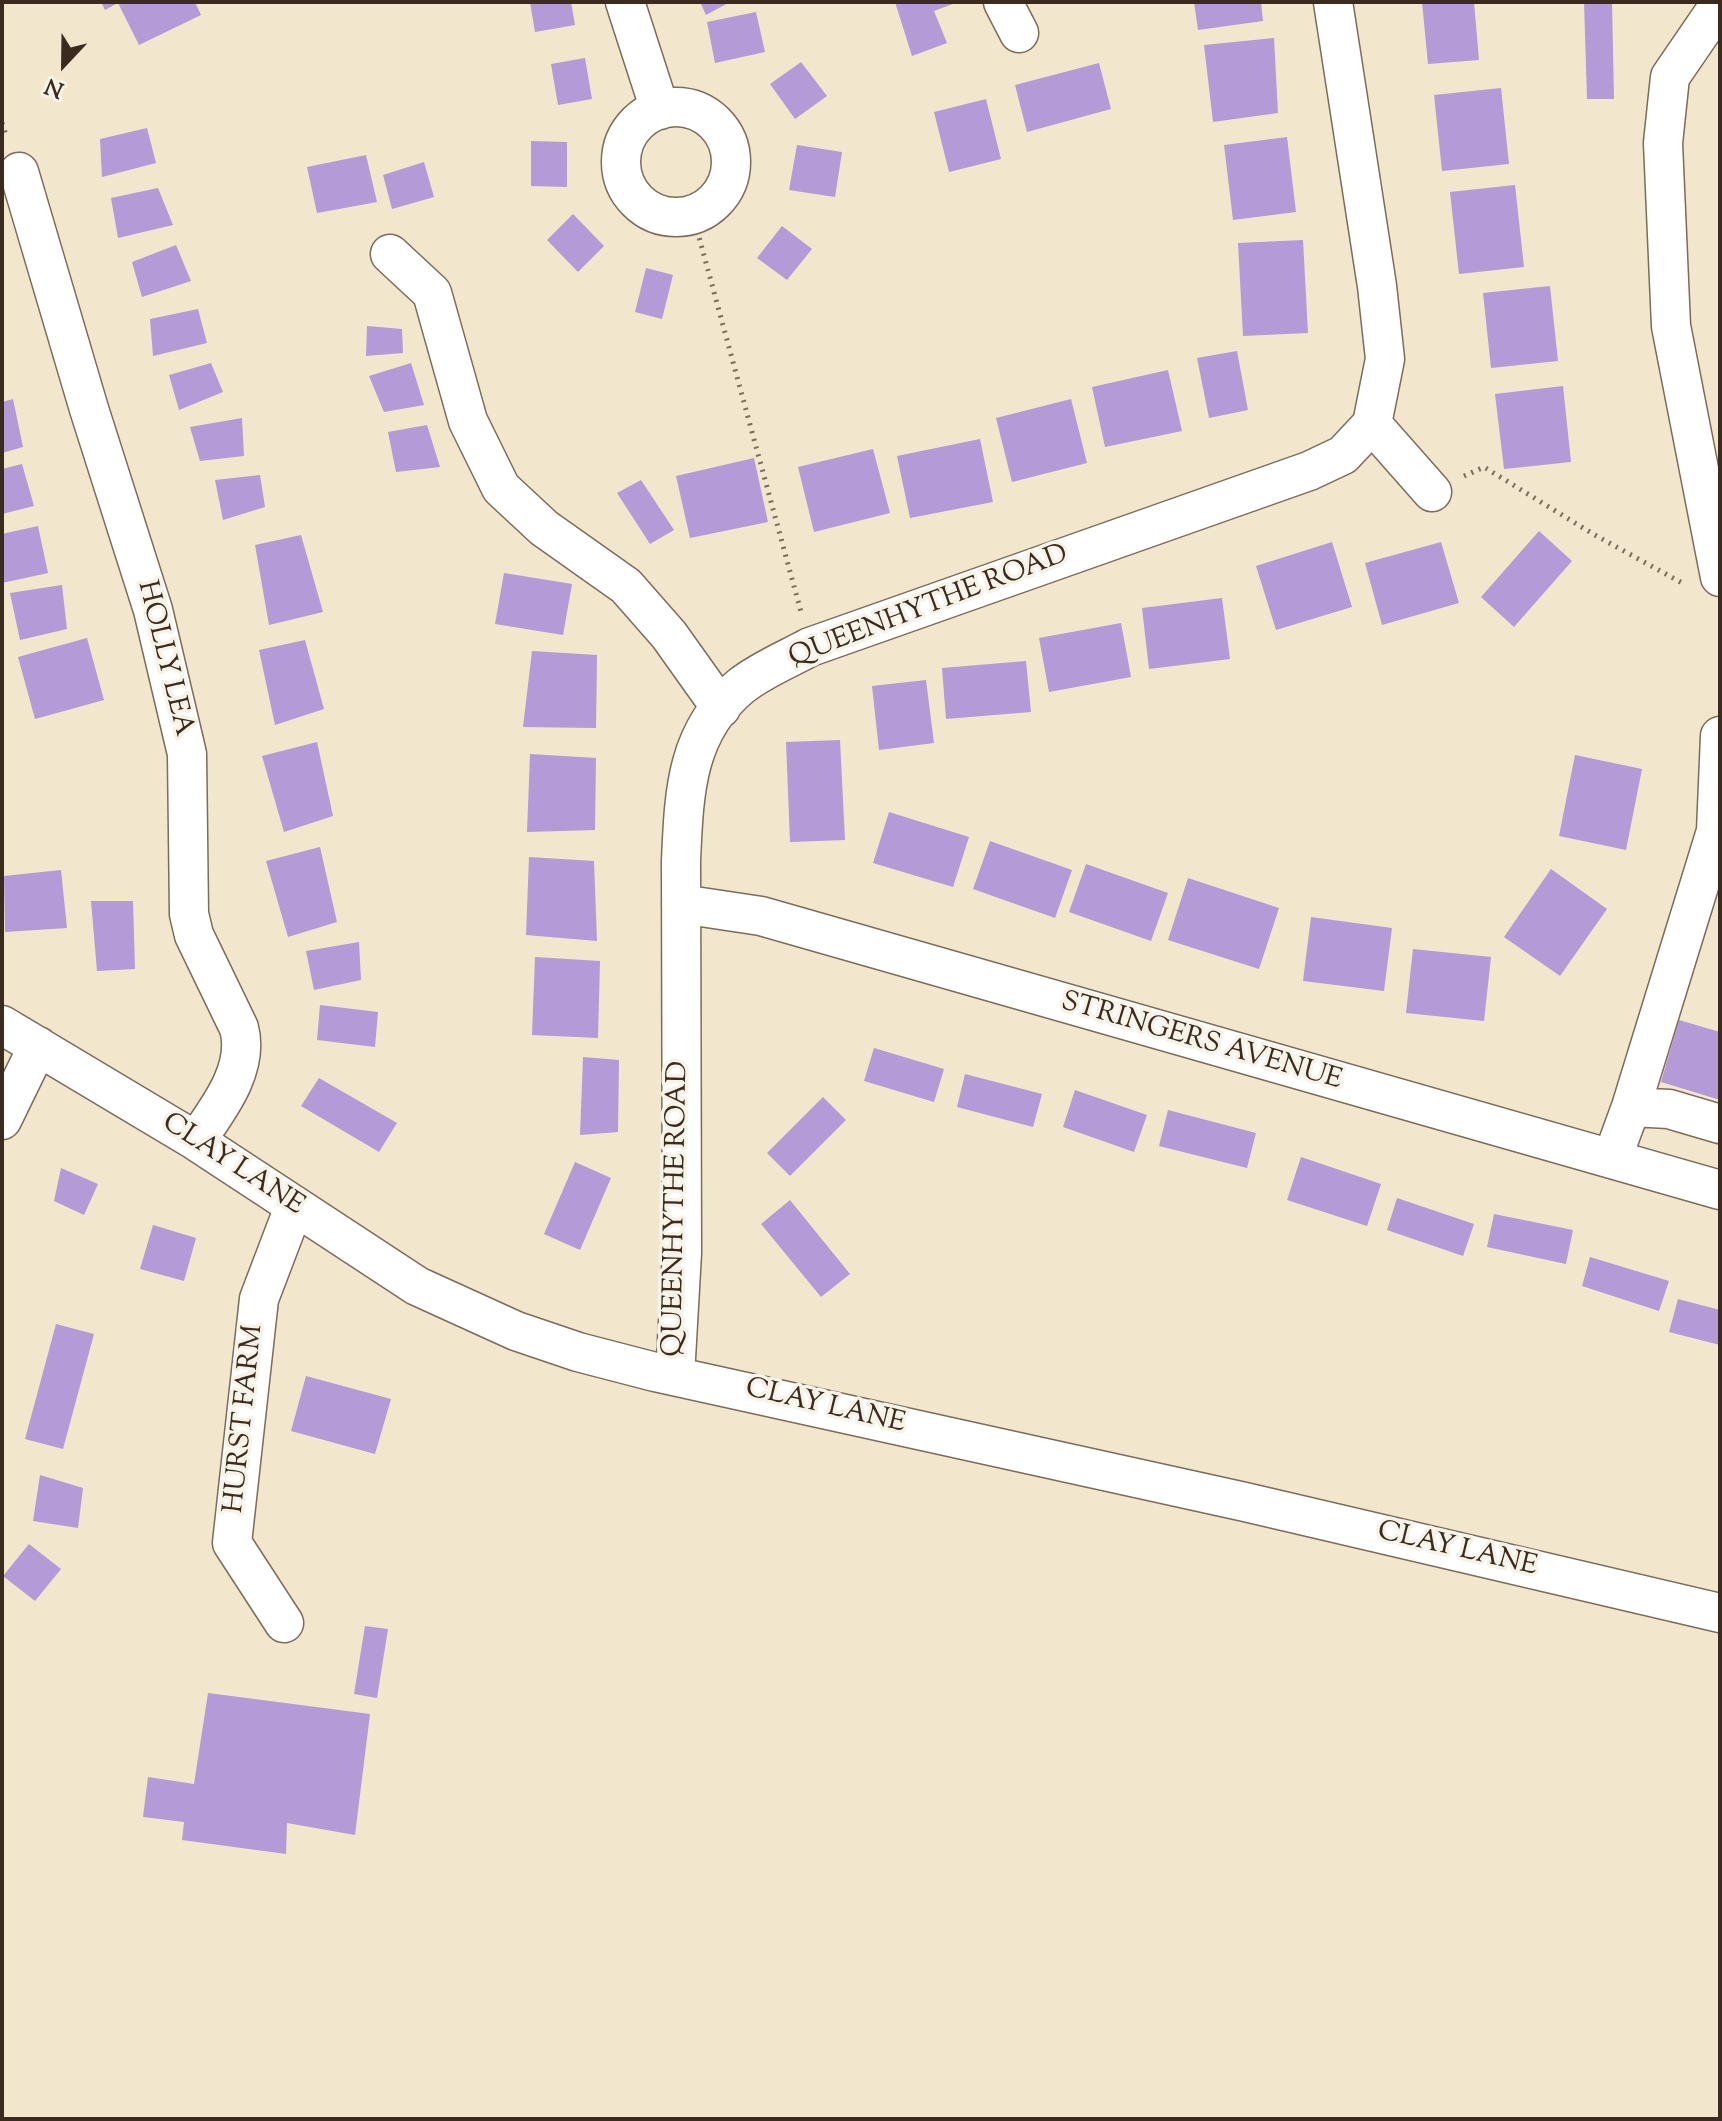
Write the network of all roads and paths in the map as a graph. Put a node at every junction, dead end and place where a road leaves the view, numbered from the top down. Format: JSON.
{"nodes":[{"id":1,"x":625,"y":2,"type":"edge"},
{"id":2,"x":1333,"y":2,"type":"edge"},
{"id":3,"x":1720,"y":4,"type":"edge"},
{"id":4,"x":660,"y":110,"type":"junction"},
{"id":5,"x":19,"y":172,"type":"dead end"},
{"id":6,"x":693,"y":215,"type":"junction"},
{"id":7,"x":390,"y":254,"type":"dead end"},
{"id":8,"x":1372,"y":424,"type":"junction"},
{"id":9,"x":1432,"y":492,"type":"joint"},
{"id":10,"x":1707,"y":584,"type":"edge"},
{"id":11,"x":810,"y":647,"type":"junction"},
{"id":12,"x":721,"y":708,"type":"junction"},
{"id":13,"x":1720,"y":736,"type":"edge"},
{"id":14,"x":1719,"y":783,"type":"edge"},
{"id":15,"x":681,"y":904,"type":"junction"},
{"id":16,"x":2,"y":1025,"type":"edge"},
{"id":17,"x":38,"y":1046,"type":"junction"},
{"id":18,"x":1631,"y":1107,"type":"junction"},
{"id":19,"x":2,"y":1120,"type":"edge"},
{"id":20,"x":1720,"y":1124,"type":"edge"},
{"id":21,"x":196,"y":1141,"type":"junction"},
{"id":22,"x":1612,"y":1159,"type":"junction"},
{"id":23,"x":1720,"y":1190,"type":"edge"},
{"id":24,"x":294,"y":1207,"type":"junction"},
{"id":25,"x":675,"y":1376,"type":"junction"},
{"id":26,"x":1720,"y":1613,"type":"edge"},
{"id":27,"x":284,"y":1623,"type":"dead end"}],
"edges":[{"from":1,"to":4,"type":"street"},
{"from":2,"to":8,"type":"street"},
{"from":3,"to":10,"type":"street"},
{"from":4,"to":6,"type":"street"},
{"from":4,"to":6,"type":"street"},
{"from":5,"to":21,"type":"street","name":"HOLLY LEA"},
{"from":6,"to":11,"type":"path"},
{"from":7,"to":12,"type":"street"},
{"from":8,"to":9,"type":"street"},
{"from":8,"to":11,"type":"street","name":"QUEENHYTHE ROAD"},
{"from":9,"to":10,"type":"path"},
{"from":11,"to":12,"type":"street","name":"QUEENHYTHE ROAD"},
{"from":12,"to":15,"type":"street","name":"QUEENHYTHE ROAD"},
{"from":13,"to":14,"type":"street"},
{"from":14,"to":18,"type":"street"},
{"from":15,"to":22,"type":"street","name":"STRINGERS AVENUE"},
{"from":15,"to":25,"type":"street","name":"QUEENHYTHE ROAD"},
{"from":16,"to":17,"type":"street","name":"CLAY LANE"},
{"from":17,"to":19,"type":"street"},
{"from":17,"to":21,"type":"street","name":"CLAY LANE"},
{"from":18,"to":20,"type":"street"},
{"from":18,"to":22,"type":"street"},
{"from":21,"to":24,"type":"street","name":"CLAY LANE"},
{"from":22,"to":23,"type":"street","name":"STRINGERS AVENUE"},
{"from":24,"to":25,"type":"street","name":"CLAY LANE"},
{"from":24,"to":27,"type":"street","name":"HURST FARM"},
{"from":25,"to":26,"type":"street","name":"CLAY LANE"}]}
